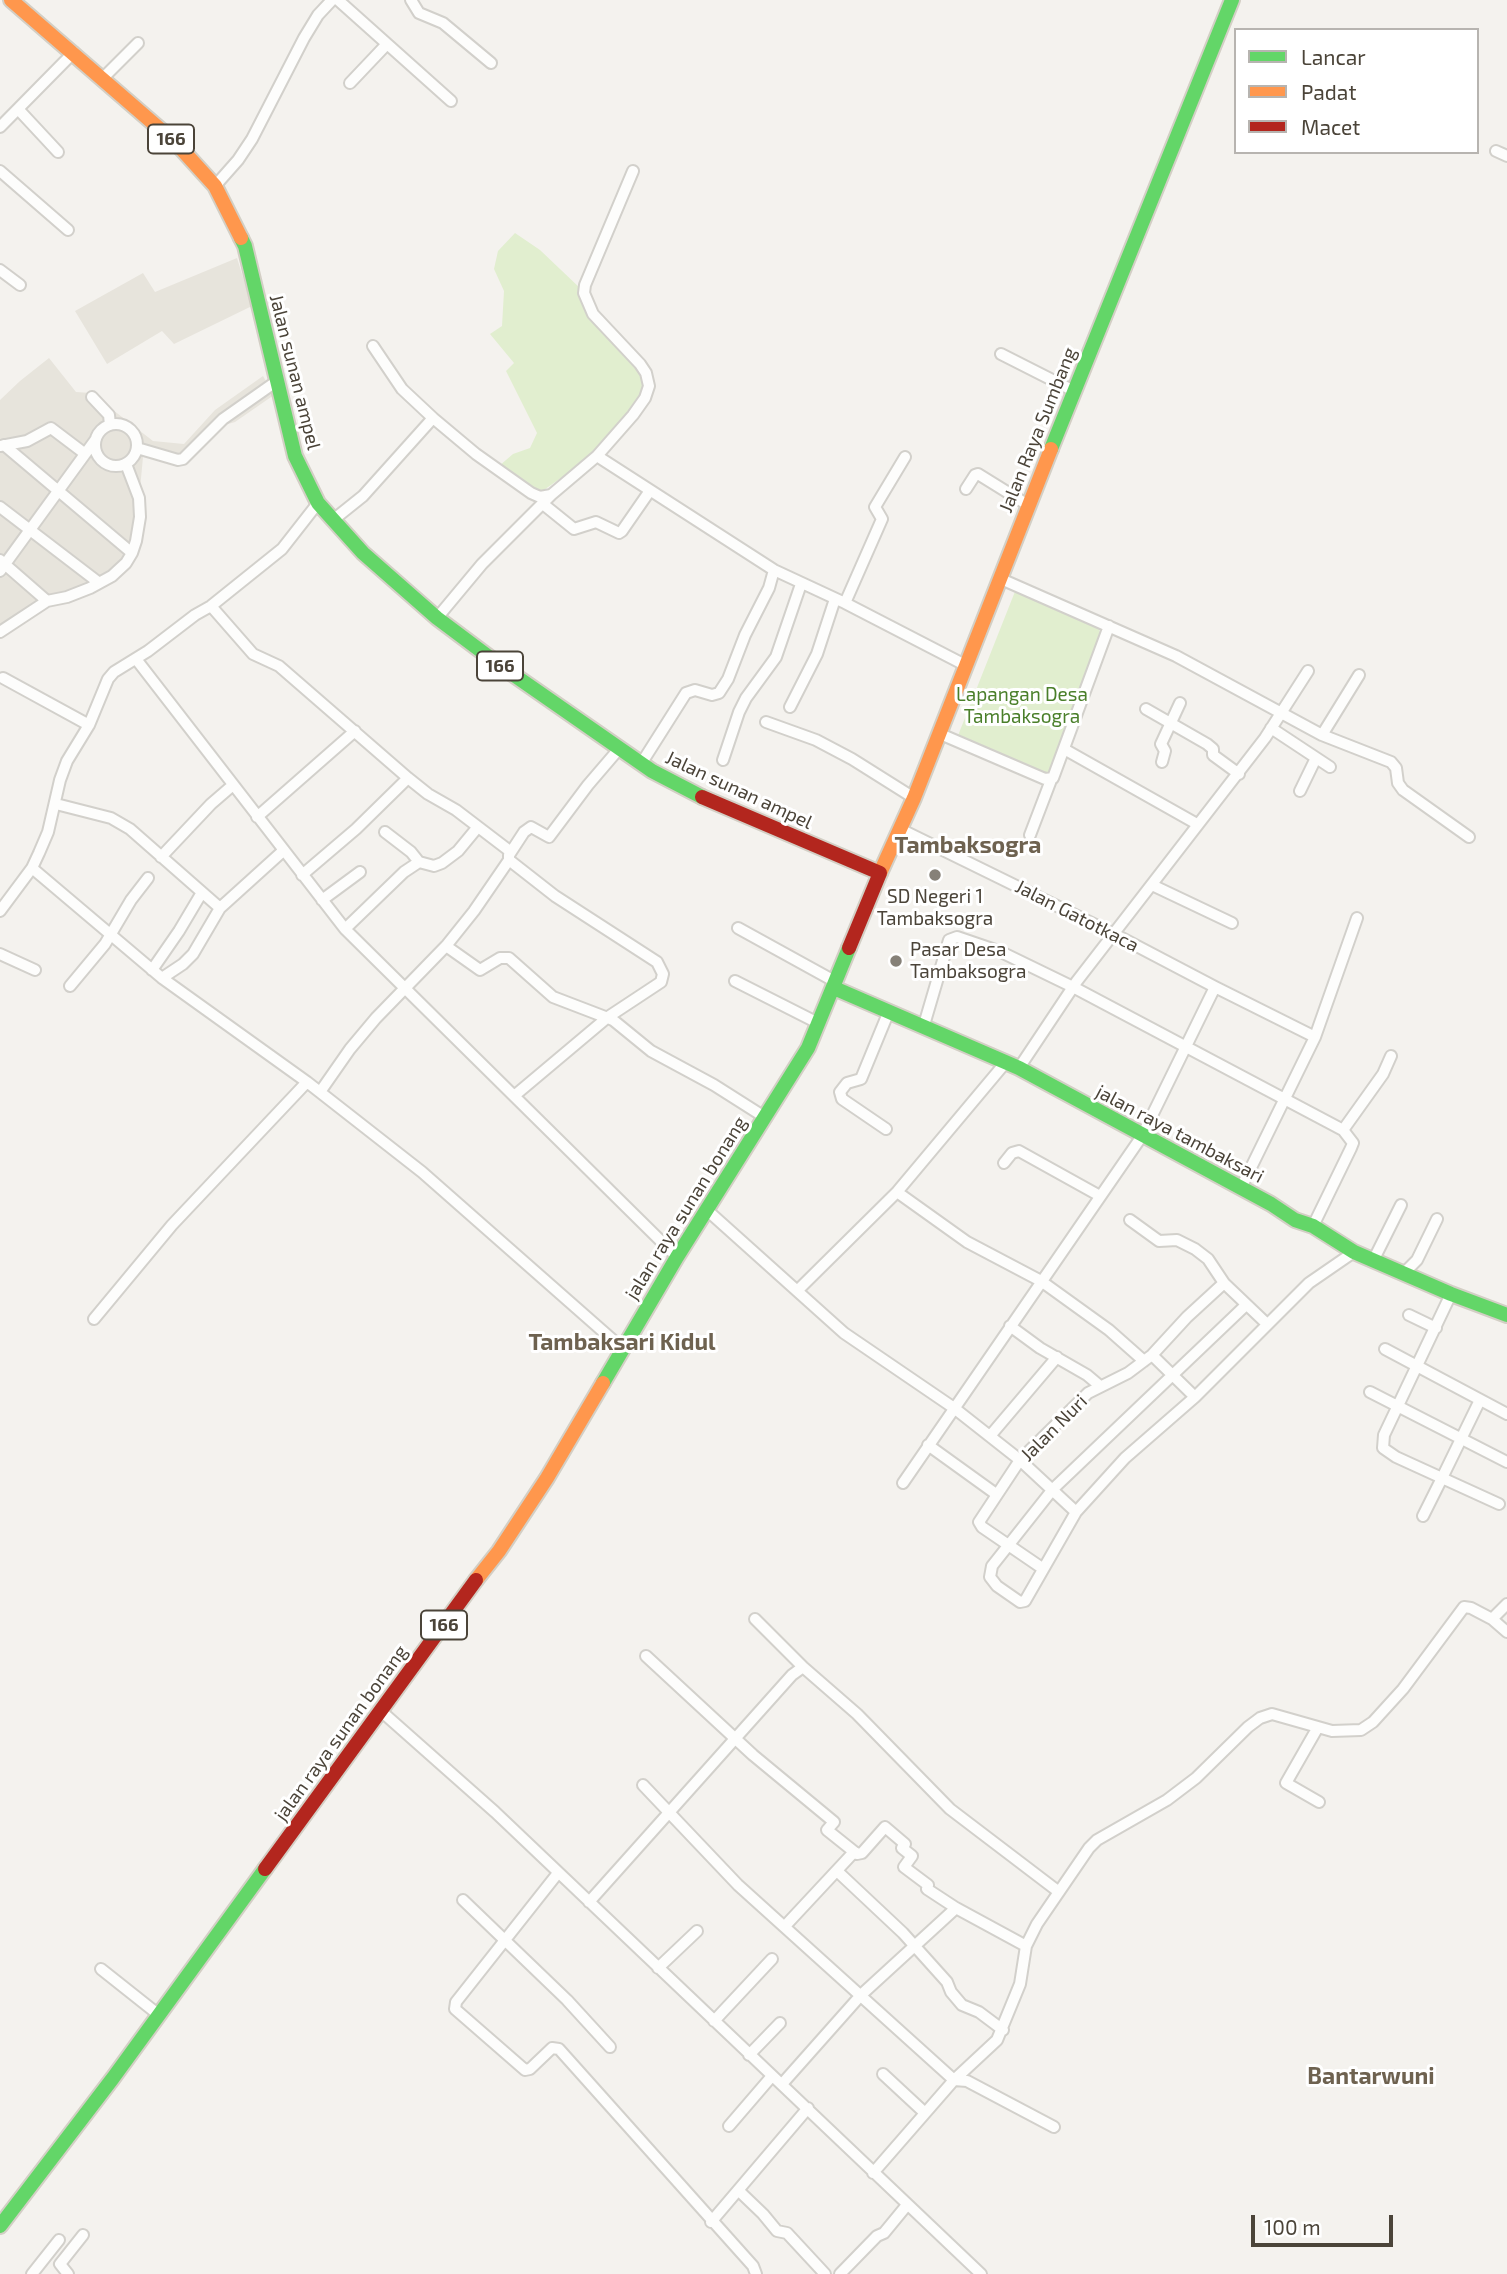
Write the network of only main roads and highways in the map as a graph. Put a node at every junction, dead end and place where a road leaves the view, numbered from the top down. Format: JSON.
{"nodes":[{"id":1,"x":12,"y":0,"type":"edge"},
{"id":2,"x":1232,"y":0,"type":"edge"},
{"id":3,"x":880,"y":873,"type":"junction"},
{"id":4,"x":835,"y":985,"type":"junction"},
{"id":5,"x":1507,"y":1315,"type":"edge"},
{"id":6,"x":2,"y":2221,"type":"edge"}],
"edges":[{"from":1,"to":3,"type":"main road","name":"Jalan sunan ampel","number":"166"},
{"from":2,"to":3,"type":"main road","name":"Jalan Raya Sumbang"},
{"from":3,"to":4,"type":"main road","name":"jalan raya sunan bonang","number":"166"},
{"from":4,"to":5,"type":"main road","name":"jalan raya tambaksari"},
{"from":4,"to":6,"type":"main road","name":"jalan raya sunan bonang","number":"166"}]}
